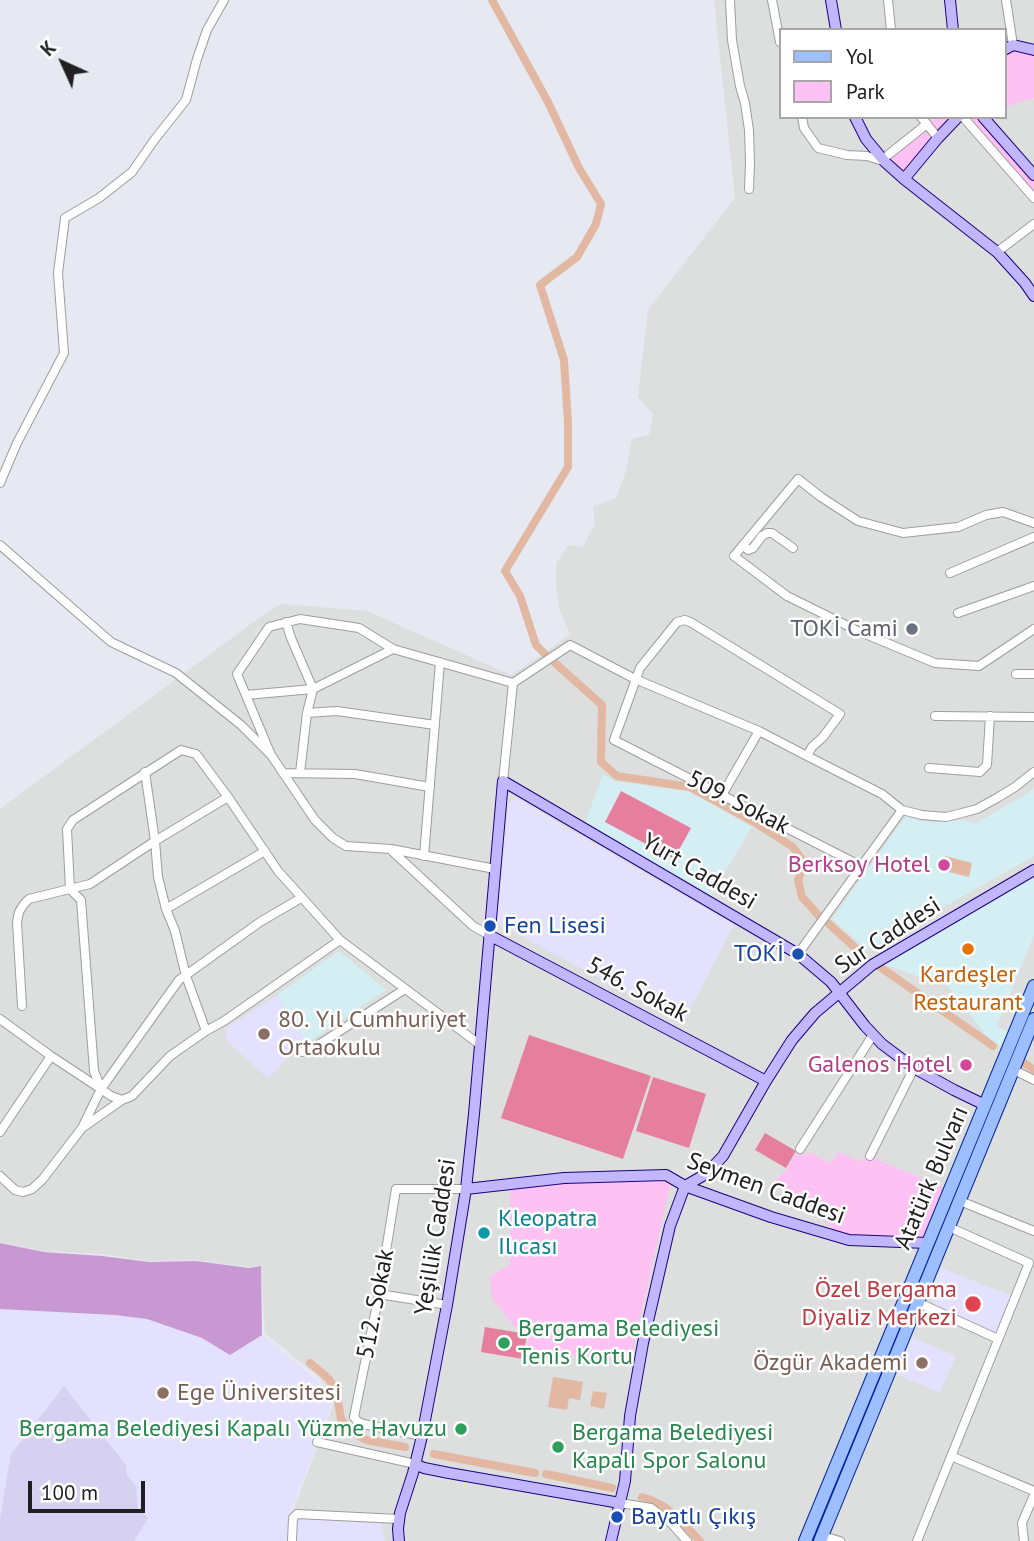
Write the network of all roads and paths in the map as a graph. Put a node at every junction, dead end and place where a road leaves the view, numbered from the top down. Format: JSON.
{"nodes":[{"id":1,"x":225,"y":0,"type":"edge"},
{"id":2,"x":730,"y":0,"type":"edge"},
{"id":3,"x":772,"y":0,"type":"edge"},
{"id":4,"x":831,"y":0,"type":"edge"},
{"id":5,"x":888,"y":0,"type":"edge"},
{"id":6,"x":950,"y":0,"type":"edge"},
{"id":7,"x":1006,"y":0,"type":"edge"},
{"id":8,"x":836,"y":28,"type":"edge"},
{"id":9,"x":891,"y":28,"type":"edge"},
{"id":10,"x":953,"y":28,"type":"edge"},
{"id":11,"x":778,"y":32,"type":"edge"},
{"id":12,"x":1009,"y":47,"type":"edge"},
{"id":13,"x":1034,"y":50,"type":"edge"},
{"id":14,"x":802,"y":119,"type":"edge"},
{"id":15,"x":856,"y":119,"type":"edge"},
{"id":16,"x":956,"y":119,"type":"edge"},
{"id":17,"x":965,"y":119,"type":"edge"},
{"id":18,"x":985,"y":119,"type":"edge"},
{"id":19,"x":924,"y":121,"type":"edge"},
{"id":20,"x":938,"y":138,"type":"junction"},
{"id":21,"x":887,"y":158,"type":"junction"},
{"id":22,"x":1034,"y":175,"type":"edge"},
{"id":23,"x":904,"y":179,"type":"junction"},
{"id":24,"x":749,"y":189,"type":"dead end"},
{"id":25,"x":1034,"y":198,"type":"edge"},
{"id":26,"x":1034,"y":224,"type":"edge"},
{"id":27,"x":997,"y":252,"type":"junction"},
{"id":28,"x":1034,"y":296,"type":"edge"},
{"id":29,"x":0,"y":483,"type":"edge"},
{"id":30,"x":1034,"y":523,"type":"edge"},
{"id":31,"x":1034,"y":537,"type":"edge"},
{"id":32,"x":0,"y":545,"type":"edge"},
{"id":33,"x":743,"y":545,"type":"junction"},
{"id":34,"x":793,"y":548,"type":"dead end"},
{"id":35,"x":950,"y":573,"type":"dead end"},
{"id":36,"x":1034,"y":586,"type":"edge"},
{"id":37,"x":958,"y":613,"type":"dead end"},
{"id":38,"x":286,"y":622,"type":"junction"},
{"id":39,"x":1034,"y":629,"type":"edge"},
{"id":40,"x":393,"y":649,"type":"junction"},
{"id":41,"x":440,"y":662,"type":"junction"},
{"id":42,"x":1016,"y":674,"type":"dead end"},
{"id":43,"x":1034,"y":674,"type":"edge"},
{"id":44,"x":635,"y":679,"type":"junction"},
{"id":45,"x":513,"y":683,"type":"junction"},
{"id":46,"x":313,"y":689,"type":"junction"},
{"id":47,"x":246,"y":695,"type":"junction"},
{"id":48,"x":307,"y":713,"type":"junction"},
{"id":49,"x":935,"y":716,"type":"dead end"},
{"id":50,"x":990,"y":716,"type":"junction"},
{"id":51,"x":1034,"y":717,"type":"edge"},
{"id":52,"x":435,"y":725,"type":"junction"},
{"id":53,"x":759,"y":731,"type":"junction"},
{"id":54,"x":271,"y":755,"type":"junction"},
{"id":55,"x":807,"y":756,"type":"junction"},
{"id":56,"x":929,"y":768,"type":"dead end"},
{"id":57,"x":145,"y":772,"type":"junction"},
{"id":58,"x":1034,"y":772,"type":"edge"},
{"id":59,"x":283,"y":773,"type":"junction"},
{"id":60,"x":300,"y":773,"type":"junction"},
{"id":61,"x":503,"y":781,"type":"junction"},
{"id":62,"x":430,"y":787,"type":"junction"},
{"id":63,"x":722,"y":795,"type":"junction"},
{"id":64,"x":228,"y":797,"type":"junction"},
{"id":65,"x":902,"y":810,"type":"junction"},
{"id":66,"x":155,"y":841,"type":"junction"},
{"id":67,"x":391,"y":849,"type":"junction"},
{"id":68,"x":265,"y":851,"type":"junction"},
{"id":69,"x":425,"y":856,"type":"junction"},
{"id":70,"x":861,"y":866,"type":"junction"},
{"id":71,"x":495,"y":869,"type":"junction"},
{"id":72,"x":1033,"y":870,"type":"edge"},
{"id":73,"x":70,"y":889,"type":"junction"},
{"id":74,"x":301,"y":898,"type":"junction"},
{"id":75,"x":166,"y":909,"type":"junction"},
{"id":76,"x":489,"y":935,"type":"junction"},
{"id":77,"x":340,"y":940,"type":"junction"},
{"id":78,"x":798,"y":954,"type":"junction"},
{"id":79,"x":186,"y":976,"type":"junction"},
{"id":80,"x":1034,"y":986,"type":"edge"},
{"id":81,"x":405,"y":989,"type":"junction"},
{"id":82,"x":839,"y":993,"type":"junction"},
{"id":83,"x":22,"y":1006,"type":"dead end"},
{"id":84,"x":1034,"y":1019,"type":"edge"},
{"id":85,"x":1,"y":1021,"type":"edge"},
{"id":86,"x":206,"y":1031,"type":"junction"},
{"id":87,"x":873,"y":1035,"type":"junction"},
{"id":88,"x":479,"y":1044,"type":"junction"},
{"id":89,"x":295,"y":1050,"type":"dead end"},
{"id":90,"x":51,"y":1056,"type":"junction"},
{"id":91,"x":914,"y":1068,"type":"junction"},
{"id":92,"x":1014,"y":1070,"type":"junction"},
{"id":93,"x":1034,"y":1080,"type":"edge"},
{"id":94,"x":766,"y":1081,"type":"junction"},
{"id":95,"x":101,"y":1089,"type":"junction"},
{"id":96,"x":122,"y":1100,"type":"junction"},
{"id":97,"x":985,"y":1105,"type":"junction"},
{"id":98,"x":82,"y":1128,"type":"junction"},
{"id":99,"x":0,"y":1132,"type":"edge"},
{"id":100,"x":800,"y":1149,"type":"dead end"},
{"id":101,"x":870,"y":1156,"type":"dead end"},
{"id":102,"x":0,"y":1177,"type":"edge"},
{"id":103,"x":685,"y":1186,"type":"junction"},
{"id":104,"x":466,"y":1189,"type":"junction"},
{"id":105,"x":960,"y":1201,"type":"junction"},
{"id":106,"x":1034,"y":1220,"type":"edge"},
{"id":107,"x":949,"y":1227,"type":"junction"},
{"id":108,"x":1032,"y":1231,"type":"edge"},
{"id":109,"x":927,"y":1243,"type":"junction"},
{"id":110,"x":379,"y":1294,"type":"junction"},
{"id":111,"x":917,"y":1302,"type":"junction"},
{"id":112,"x":447,"y":1304,"type":"junction"},
{"id":113,"x":998,"y":1339,"type":"junction"},
{"id":114,"x":422,"y":1436,"type":"junction"},
{"id":115,"x":317,"y":1442,"type":"dead end"},
{"id":116,"x":951,"y":1456,"type":"junction"},
{"id":117,"x":415,"y":1464,"type":"junction"},
{"id":118,"x":1034,"y":1493,"type":"edge"},
{"id":119,"x":620,"y":1503,"type":"junction"},
{"id":120,"x":399,"y":1519,"type":"junction"},
{"id":121,"x":821,"y":1539,"type":"edge"},
{"id":122,"x":292,"y":1541,"type":"edge"},
{"id":123,"x":399,"y":1541,"type":"edge"},
{"id":124,"x":611,"y":1541,"type":"edge"},
{"id":125,"x":687,"y":1541,"type":"edge"},
{"id":126,"x":805,"y":1541,"type":"edge"},
{"id":127,"x":840,"y":1541,"type":"edge"},
{"id":128,"x":916,"y":1541,"type":"edge"},
{"id":129,"x":1024,"y":1541,"type":"edge"}],
"edges":[{"from":1,"to":29,"type":"street"},
{"from":2,"to":24,"type":"street"},
{"from":3,"to":11,"type":"street"},
{"from":4,"to":8,"type":"main road"},
{"from":5,"to":9,"type":"street"},
{"from":6,"to":10,"type":"main road"},
{"from":7,"to":12,"type":"street"},
{"from":12,"to":13,"type":"main road"},
{"from":14,"to":21,"type":"street"},
{"from":15,"to":21,"type":"main road"},
{"from":16,"to":20,"type":"main road"},
{"from":17,"to":25,"type":"street"},
{"from":18,"to":22,"type":"main road"},
{"from":19,"to":20,"type":"street"},
{"from":19,"to":21,"type":"street"},
{"from":20,"to":23,"type":"main road"},
{"from":21,"to":23,"type":"main road"},
{"from":23,"to":27,"type":"main road"},
{"from":26,"to":27,"type":"street"},
{"from":27,"to":28,"type":"main road"},
{"from":30,"to":33,"type":"street"},
{"from":31,"to":35,"type":"street"},
{"from":32,"to":54,"type":"street"},
{"from":33,"to":34,"type":"street"},
{"from":33,"to":39,"type":"street"},
{"from":36,"to":37,"type":"street"},
{"from":38,"to":40,"type":"street"},
{"from":38,"to":46,"type":"street"},
{"from":38,"to":47,"type":"street"},
{"from":40,"to":41,"type":"street"},
{"from":40,"to":46,"type":"street"},
{"from":41,"to":45,"type":"street"},
{"from":41,"to":52,"type":"street"},
{"from":42,"to":43,"type":"street"},
{"from":44,"to":45,"type":"street"},
{"from":44,"to":53,"type":"street"},
{"from":44,"to":55,"type":"street"},
{"from":44,"to":63,"type":"street","name":"509. Sokak"},
{"from":45,"to":61,"type":"street"},
{"from":46,"to":47,"type":"street"},
{"from":46,"to":48,"type":"street"},
{"from":47,"to":54,"type":"street"},
{"from":48,"to":52,"type":"street"},
{"from":48,"to":60,"type":"street"},
{"from":49,"to":50,"type":"street"},
{"from":50,"to":51,"type":"street"},
{"from":50,"to":56,"type":"street"},
{"from":52,"to":62,"type":"street"},
{"from":53,"to":55,"type":"street"},
{"from":53,"to":63,"type":"street"},
{"from":54,"to":59,"type":"street"},
{"from":55,"to":65,"type":"street"},
{"from":57,"to":64,"type":"street"},
{"from":57,"to":66,"type":"street"},
{"from":57,"to":73,"type":"street"},
{"from":58,"to":65,"type":"street"},
{"from":59,"to":60,"type":"street"},
{"from":59,"to":67,"type":"street"},
{"from":60,"to":62,"type":"street"},
{"from":61,"to":71,"type":"main road"},
{"from":61,"to":78,"type":"main road","name":"Yurt Caddesi"},
{"from":62,"to":69,"type":"street"},
{"from":63,"to":70,"type":"street","name":"509. Sokak"},
{"from":64,"to":66,"type":"street"},
{"from":64,"to":68,"type":"street"},
{"from":65,"to":70,"type":"street"},
{"from":66,"to":73,"type":"street"},
{"from":66,"to":75,"type":"street"},
{"from":67,"to":69,"type":"street"},
{"from":67,"to":76,"type":"street"},
{"from":68,"to":74,"type":"street"},
{"from":68,"to":75,"type":"street"},
{"from":69,"to":71,"type":"street"},
{"from":70,"to":78,"type":"street"},
{"from":71,"to":76,"type":"main road"},
{"from":72,"to":82,"type":"main road","name":"Sur Caddesi"},
{"from":73,"to":83,"type":"street"},
{"from":73,"to":95,"type":"street"},
{"from":74,"to":77,"type":"street"},
{"from":74,"to":79,"type":"street"},
{"from":75,"to":79,"type":"street"},
{"from":76,"to":88,"type":"main road","name":"Yeşillik Caddesi"},
{"from":76,"to":94,"type":"main road","name":"546. Sokak"},
{"from":77,"to":81,"type":"street"},
{"from":77,"to":86,"type":"street"},
{"from":78,"to":82,"type":"main road","name":"Yurt Caddesi"},
{"from":79,"to":86,"type":"street"},
{"from":79,"to":95,"type":"street"},
{"from":80,"to":97,"type":"main road","name":"Atatürk Bulvarı"},
{"from":81,"to":88,"type":"street"},
{"from":81,"to":89,"type":"street"},
{"from":82,"to":87,"type":"main road","name":"Yurt Caddesi"},
{"from":82,"to":94,"type":"main road","name":"Sur Caddesi"},
{"from":84,"to":92,"type":"main road","name":"Atatürk Bulvarı"},
{"from":85,"to":90,"type":"street"},
{"from":86,"to":96,"type":"street"},
{"from":87,"to":91,"type":"main road","name":"Yurt Caddesi"},
{"from":87,"to":100,"type":"street"},
{"from":88,"to":104,"type":"main road","name":"Yeşillik Caddesi"},
{"from":90,"to":95,"type":"street"},
{"from":90,"to":99,"type":"street"},
{"from":91,"to":97,"type":"main road","name":"Yurt Caddesi"},
{"from":91,"to":101,"type":"street"},
{"from":92,"to":93,"type":"street"},
{"from":92,"to":105,"type":"main road","name":"Atatürk Bulvarı"},
{"from":94,"to":103,"type":"main road","name":"Sur Caddesi"},
{"from":95,"to":96,"type":"street"},
{"from":95,"to":98,"type":"street"},
{"from":96,"to":98,"type":"street"},
{"from":97,"to":109,"type":"main road","name":"Atatürk Bulvarı"},
{"from":98,"to":102,"type":"street"},
{"from":103,"to":104,"type":"main road","name":"Seymen Caddesi"},
{"from":103,"to":109,"type":"main road","name":"Seymen Caddesi"},
{"from":103,"to":119,"type":"main road"},
{"from":104,"to":110,"type":"street","name":"512. Sokak"},
{"from":104,"to":112,"type":"main road","name":"Yeşillik Caddesi"},
{"from":105,"to":107,"type":"main road","name":"Atatürk Bulvarı"},
{"from":105,"to":108,"type":"street"},
{"from":106,"to":108,"type":"street"},
{"from":107,"to":111,"type":"main road","name":"Atatürk Bulvarı"},
{"from":107,"to":113,"type":"street"},
{"from":109,"to":126,"type":"main road","name":"Atatürk Bulvarı"},
{"from":110,"to":112,"type":"street"},
{"from":110,"to":114,"type":"street","name":"512. Sokak"},
{"from":111,"to":113,"type":"street"},
{"from":111,"to":121,"type":"main road","name":"Atatürk Bulvarı"},
{"from":112,"to":114,"type":"main road","name":"Yeşillik Caddesi"},
{"from":113,"to":116,"type":"street"},
{"from":114,"to":117,"type":"main road","name":"Yeşillik Caddesi"},
{"from":115,"to":117,"type":"street"},
{"from":116,"to":118,"type":"street"},
{"from":116,"to":128,"type":"street"},
{"from":117,"to":119,"type":"main road"},
{"from":117,"to":120,"type":"main road","name":"Yeşillik Caddesi"},
{"from":118,"to":129,"type":"street"},
{"from":119,"to":124,"type":"main road"},
{"from":119,"to":125,"type":"street"},
{"from":120,"to":122,"type":"street"},
{"from":120,"to":123,"type":"main road","name":"Yeşillik Caddesi"},
{"from":121,"to":127,"type":"street"}]}
